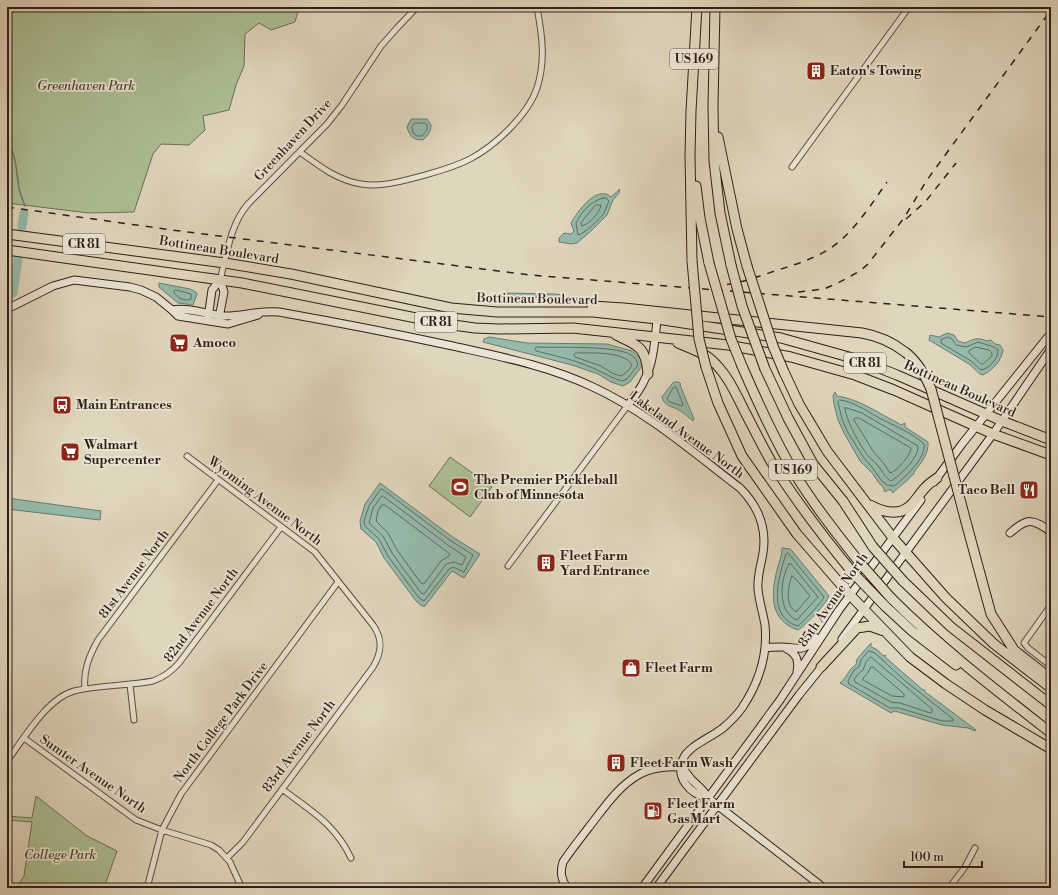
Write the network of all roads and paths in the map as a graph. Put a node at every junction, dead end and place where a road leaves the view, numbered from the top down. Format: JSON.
{"nodes":[{"id":1,"x":417,"y":7,"type":"edge"},
{"id":2,"x":537,"y":7,"type":"edge"},
{"id":3,"x":697,"y":7,"type":"edge"},
{"id":4,"x":715,"y":7,"type":"edge"},
{"id":5,"x":909,"y":7,"type":"edge"},
{"id":6,"x":713,"y":107,"type":"junction"},
{"id":7,"x":691,"y":110,"type":"junction"},
{"id":8,"x":300,"y":152,"type":"junction"},
{"id":9,"x":792,"y":167,"type":"dead end"},
{"id":10,"x":7,"y":234,"type":"edge"},
{"id":11,"x":7,"y":250,"type":"edge"},
{"id":12,"x":224,"y":263,"type":"junction"},
{"id":13,"x":220,"y":280,"type":"junction"},
{"id":14,"x":7,"y":309,"type":"edge"},
{"id":15,"x":546,"y":311,"type":"junction"},
{"id":16,"x":208,"y":317,"type":"junction"},
{"id":17,"x":218,"y":319,"type":"junction"},
{"id":18,"x":657,"y":319,"type":"junction"},
{"id":19,"x":607,"y":332,"type":"junction"},
{"id":20,"x":1051,"y":333,"type":"edge"},
{"id":21,"x":656,"y":336,"type":"junction"},
{"id":22,"x":669,"y":339,"type":"junction"},
{"id":23,"x":1051,"y":349,"type":"edge"},
{"id":24,"x":648,"y":374,"type":"junction"},
{"id":25,"x":628,"y":405,"type":"junction"},
{"id":26,"x":986,"y":414,"type":"junction"},
{"id":27,"x":1002,"y":421,"type":"junction"},
{"id":28,"x":976,"y":426,"type":"junction"},
{"id":29,"x":993,"y":434,"type":"junction"},
{"id":30,"x":1051,"y":440,"type":"edge"},
{"id":31,"x":1051,"y":455,"type":"edge"},
{"id":32,"x":187,"y":456,"type":"dead end"},
{"id":33,"x":937,"y":478,"type":"junction"},
{"id":34,"x":218,"y":480,"type":"junction"},
{"id":35,"x":866,"y":503,"type":"junction"},
{"id":36,"x":281,"y":527,"type":"junction"},
{"id":37,"x":1051,"y":532,"type":"edge"},
{"id":38,"x":1010,"y":533,"type":"dead end"},
{"id":39,"x":893,"y":538,"type":"junction"},
{"id":40,"x":906,"y":553,"type":"junction"},
{"id":41,"x":508,"y":566,"type":"dead end"},
{"id":42,"x":338,"y":582,"type":"junction"},
{"id":43,"x":850,"y":595,"type":"junction"},
{"id":44,"x":1051,"y":605,"type":"edge"},
{"id":45,"x":864,"y":609,"type":"junction"},
{"id":46,"x":834,"y":617,"type":"junction"},
{"id":47,"x":885,"y":631,"type":"junction"},
{"id":48,"x":381,"y":644,"type":"joint"},
{"id":49,"x":781,"y":647,"type":"junction"},
{"id":50,"x":765,"y":648,"type":"junction"},
{"id":51,"x":1051,"y":666,"type":"edge"},
{"id":52,"x":821,"y":667,"type":"junction"},
{"id":53,"x":796,"y":674,"type":"junction"},
{"id":54,"x":1051,"y":679,"type":"edge"},
{"id":55,"x":988,"y":684,"type":"junction"},
{"id":56,"x":130,"y":685,"type":"junction"},
{"id":57,"x":1051,"y":688,"type":"edge"},
{"id":58,"x":85,"y":689,"type":"junction"},
{"id":59,"x":1051,"y":705,"type":"edge"},
{"id":60,"x":134,"y":720,"type":"dead end"},
{"id":61,"x":1051,"y":734,"type":"edge"},
{"id":62,"x":24,"y":738,"type":"junction"},
{"id":63,"x":1051,"y":749,"type":"edge"},
{"id":64,"x":7,"y":761,"type":"edge"},
{"id":65,"x":681,"y":767,"type":"junction"},
{"id":66,"x":282,"y":789,"type":"junction"},
{"id":67,"x":708,"y":798,"type":"junction"},
{"id":68,"x":717,"y":805,"type":"junction"},
{"id":69,"x":162,"y":830,"type":"junction"},
{"id":70,"x":974,"y":848,"type":"dead end"},
{"id":71,"x":227,"y":858,"type":"junction"},
{"id":72,"x":351,"y":858,"type":"dead end"},
{"id":73,"x":148,"y":888,"type":"edge"},
{"id":74,"x":244,"y":888,"type":"edge"},
{"id":75,"x":567,"y":888,"type":"edge"},
{"id":76,"x":642,"y":888,"type":"edge"},
{"id":77,"x":656,"y":888,"type":"edge"},
{"id":78,"x":824,"y":888,"type":"edge"},
{"id":79,"x":949,"y":888,"type":"edge"}],
"edges":[{"from":1,"to":8,"type":"street","name":"Greenhaven Drive"},
{"from":2,"to":8,"type":"street"},
{"from":3,"to":7,"type":"highway","number":"US 169"},
{"from":4,"to":6,"type":"highway","number":"US 169"},
{"from":5,"to":9,"type":"street"},
{"from":6,"to":35,"type":"highway","bridge":true},
{"from":6,"to":59,"type":"highway","number":"US 169","bridge":true},
{"from":7,"to":43,"type":"highway","bridge":true},
{"from":7,"to":55,"type":"highway","number":"US 169","bridge":true},
{"from":8,"to":12,"type":"street","name":"Greenhaven Drive"},
{"from":10,"to":12,"type":"highway","name":"Bottineau Boulevard","number":"CR 81"},
{"from":11,"to":13,"type":"highway","name":"Bottineau Boulevard","number":"CR 81"},
{"from":12,"to":13,"type":"street","name":"Greenhaven Drive"},
{"from":12,"to":15,"type":"highway","name":"Bottineau Boulevard","number":"CR 81"},
{"from":13,"to":16,"type":"street"},
{"from":13,"to":17,"type":"street"},
{"from":13,"to":19,"type":"highway","name":"Bottineau Boulevard","number":"CR 81"},
{"from":14,"to":16,"type":"street","name":"Lakeland Avenue North"},
{"from":15,"to":18,"type":"highway","name":"Bottineau Boulevard","number":"CR 81"},
{"from":15,"to":54,"type":"highway","bridge":true},
{"from":16,"to":17,"type":"street","name":"Lakeland Avenue North"},
{"from":17,"to":25,"type":"street","name":"Lakeland Avenue North"},
{"from":18,"to":21,"type":"street"},
{"from":18,"to":26,"type":"highway","name":"Bottineau Boulevard","number":"CR 81"},
{"from":19,"to":21,"type":"highway","name":"Bottineau Boulevard","number":"CR 81"},
{"from":19,"to":24,"type":"highway"},
{"from":20,"to":26,"type":"street","name":"85th Avenue North"},
{"from":21,"to":22,"type":"highway","name":"Bottineau Boulevard","number":"CR 81"},
{"from":21,"to":24,"type":"street"},
{"from":22,"to":28,"type":"highway","name":"Bottineau Boulevard","number":"CR 81"},
{"from":22,"to":55,"type":"highway","bridge":true},
{"from":23,"to":27,"type":"street"},
{"from":24,"to":25,"type":"street"},
{"from":25,"to":41,"type":"street"},
{"from":25,"to":50,"type":"street","name":"Lakeland Avenue North"},
{"from":26,"to":27,"type":"highway","name":"Bottineau Boulevard","number":"CR 81"},
{"from":26,"to":28,"type":"street","name":"85th Avenue North"},
{"from":27,"to":29,"type":"street"},
{"from":27,"to":30,"type":"highway","name":"Bottineau Boulevard","number":"CR 81"},
{"from":28,"to":29,"type":"highway","name":"Bottineau Boulevard","number":"CR 81"},
{"from":28,"to":33,"type":"street","name":"85th Avenue North"},
{"from":29,"to":31,"type":"highway","name":"Bottineau Boulevard","number":"CR 81"},
{"from":29,"to":40,"type":"street"},
{"from":32,"to":34,"type":"street","name":"Wyoming Avenue North"},
{"from":33,"to":35,"type":"highway"},
{"from":33,"to":39,"type":"street","name":"85th Avenue North"},
{"from":34,"to":36,"type":"street","name":"Wyoming Avenue North"},
{"from":34,"to":58,"type":"street","name":"81st Avenue North"},
{"from":35,"to":39,"type":"highway"},
{"from":36,"to":42,"type":"street","name":"Wyoming Avenue North"},
{"from":36,"to":56,"type":"street","name":"82nd Avenue North"},
{"from":37,"to":38,"type":"street"},
{"from":39,"to":40,"type":"highway"},
{"from":39,"to":43,"type":"street","name":"85th Avenue North"},
{"from":40,"to":45,"type":"street"},
{"from":40,"to":57,"type":"highway"},
{"from":42,"to":48,"type":"street","name":"Wyoming Avenue North"},
{"from":42,"to":69,"type":"street","name":"North College Park Drive"},
{"from":43,"to":45,"type":"highway"},
{"from":43,"to":46,"type":"street","name":"85th Avenue North"},
{"from":44,"to":51,"type":"street"},
{"from":45,"to":47,"type":"highway"},
{"from":45,"to":52,"type":"street"},
{"from":46,"to":49,"type":"street"},
{"from":46,"to":53,"type":"street","name":"85th Avenue North"},
{"from":47,"to":52,"type":"highway"},
{"from":47,"to":63,"type":"highway"},
{"from":48,"to":66,"type":"street","name":"83rd Avenue North"},
{"from":49,"to":50,"type":"street"},
{"from":49,"to":53,"type":"street"},
{"from":50,"to":65,"type":"street","name":"Lakeland Avenue North"},
{"from":52,"to":68,"type":"street"},
{"from":53,"to":67,"type":"street","name":"85th Avenue North"},
{"from":55,"to":61,"type":"highway","number":"US 169"},
{"from":56,"to":58,"type":"street","name":"82nd Avenue North"},
{"from":56,"to":60,"type":"street"},
{"from":58,"to":62,"type":"street","name":"82nd Avenue North"},
{"from":62,"to":64,"type":"street","name":"82nd Avenue North"},
{"from":62,"to":69,"type":"street","name":"Sumter Avenue North"},
{"from":65,"to":67,"type":"street"},
{"from":65,"to":75,"type":"street"},
{"from":66,"to":71,"type":"street","name":"83rd Avenue North"},
{"from":66,"to":72,"type":"street"},
{"from":67,"to":68,"type":"street"},
{"from":67,"to":76,"type":"street","name":"85th Avenue North"},
{"from":68,"to":77,"type":"street"},
{"from":68,"to":78,"type":"street"},
{"from":69,"to":71,"type":"street","name":"Sumter Avenue North"},
{"from":69,"to":73,"type":"street","name":"North College Park Drive"},
{"from":70,"to":79,"type":"street"},
{"from":71,"to":74,"type":"street","name":"Sumter Avenue North"}]}
